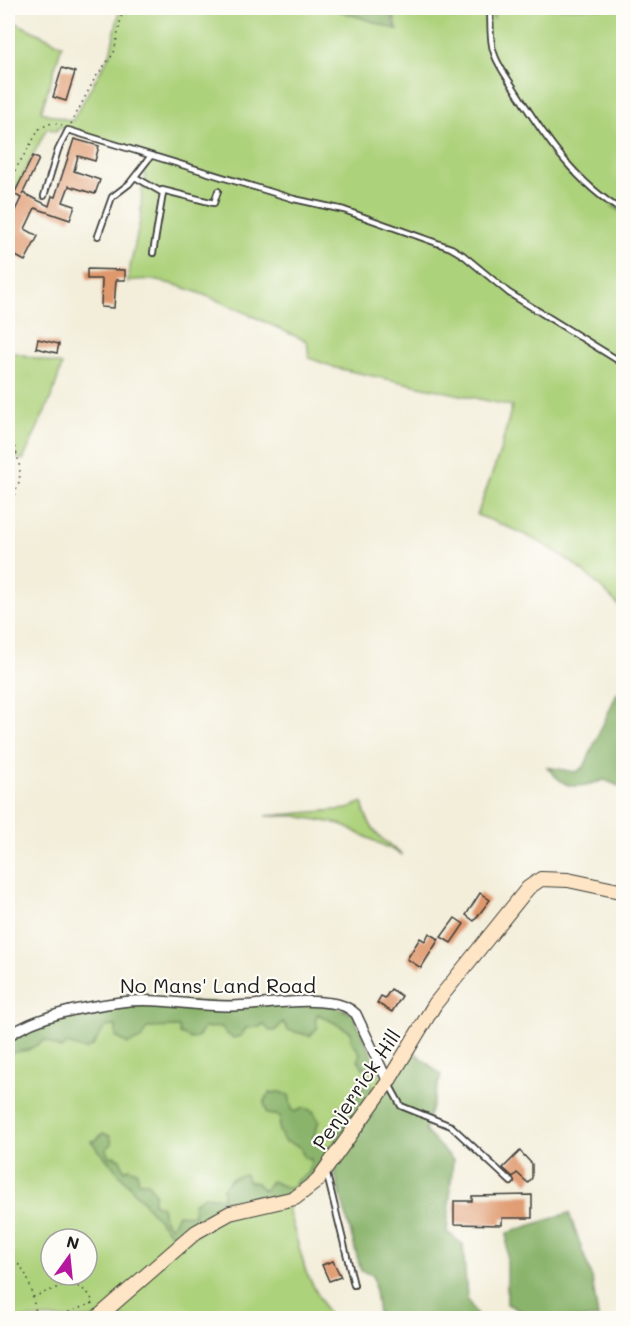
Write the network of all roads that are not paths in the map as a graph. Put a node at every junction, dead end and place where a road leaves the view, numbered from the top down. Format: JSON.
{"nodes":[{"id":1,"x":490,"y":8,"type":"edge"},
{"id":2,"x":150,"y":157,"type":"junction"},
{"id":3,"x":135,"y":177,"type":"junction"},
{"id":4,"x":162,"y":190,"type":"junction"},
{"id":5,"x":218,"y":191,"type":"dead end"},
{"id":6,"x":44,"y":196,"type":"dead end"},
{"id":7,"x":624,"y":212,"type":"edge"},
{"id":8,"x":98,"y":236,"type":"dead end"},
{"id":9,"x":153,"y":253,"type":"dead end"},
{"id":10,"x":624,"y":364,"type":"edge"},
{"id":11,"x":624,"y":892,"type":"edge"},
{"id":12,"x":8,"y":1036,"type":"edge"},
{"id":13,"x":388,"y":1082,"type":"junction"},
{"id":14,"x":325,"y":1169,"type":"junction"},
{"id":15,"x":511,"y":1182,"type":"dead end"},
{"id":16,"x":354,"y":1285,"type":"dead end"},
{"id":17,"x":97,"y":1318,"type":"edge"}],
"edges":[{"from":1,"to":7,"type":"lane"},
{"from":2,"to":3,"type":"lane"},
{"from":2,"to":6,"type":"lane"},
{"from":2,"to":10,"type":"lane"},
{"from":3,"to":4,"type":"lane"},
{"from":3,"to":8,"type":"lane"},
{"from":4,"to":5,"type":"lane"},
{"from":4,"to":9,"type":"lane"},
{"from":11,"to":13,"type":"street","name":"Penjerrick Hill"},
{"from":12,"to":13,"type":"street","name":"No Mans' Land Road"},
{"from":13,"to":14,"type":"street","name":"Penjerrick Hill"},
{"from":13,"to":15,"type":"lane"},
{"from":14,"to":16,"type":"lane"},
{"from":14,"to":17,"type":"street","name":"Penjerrick Hill"}]}
